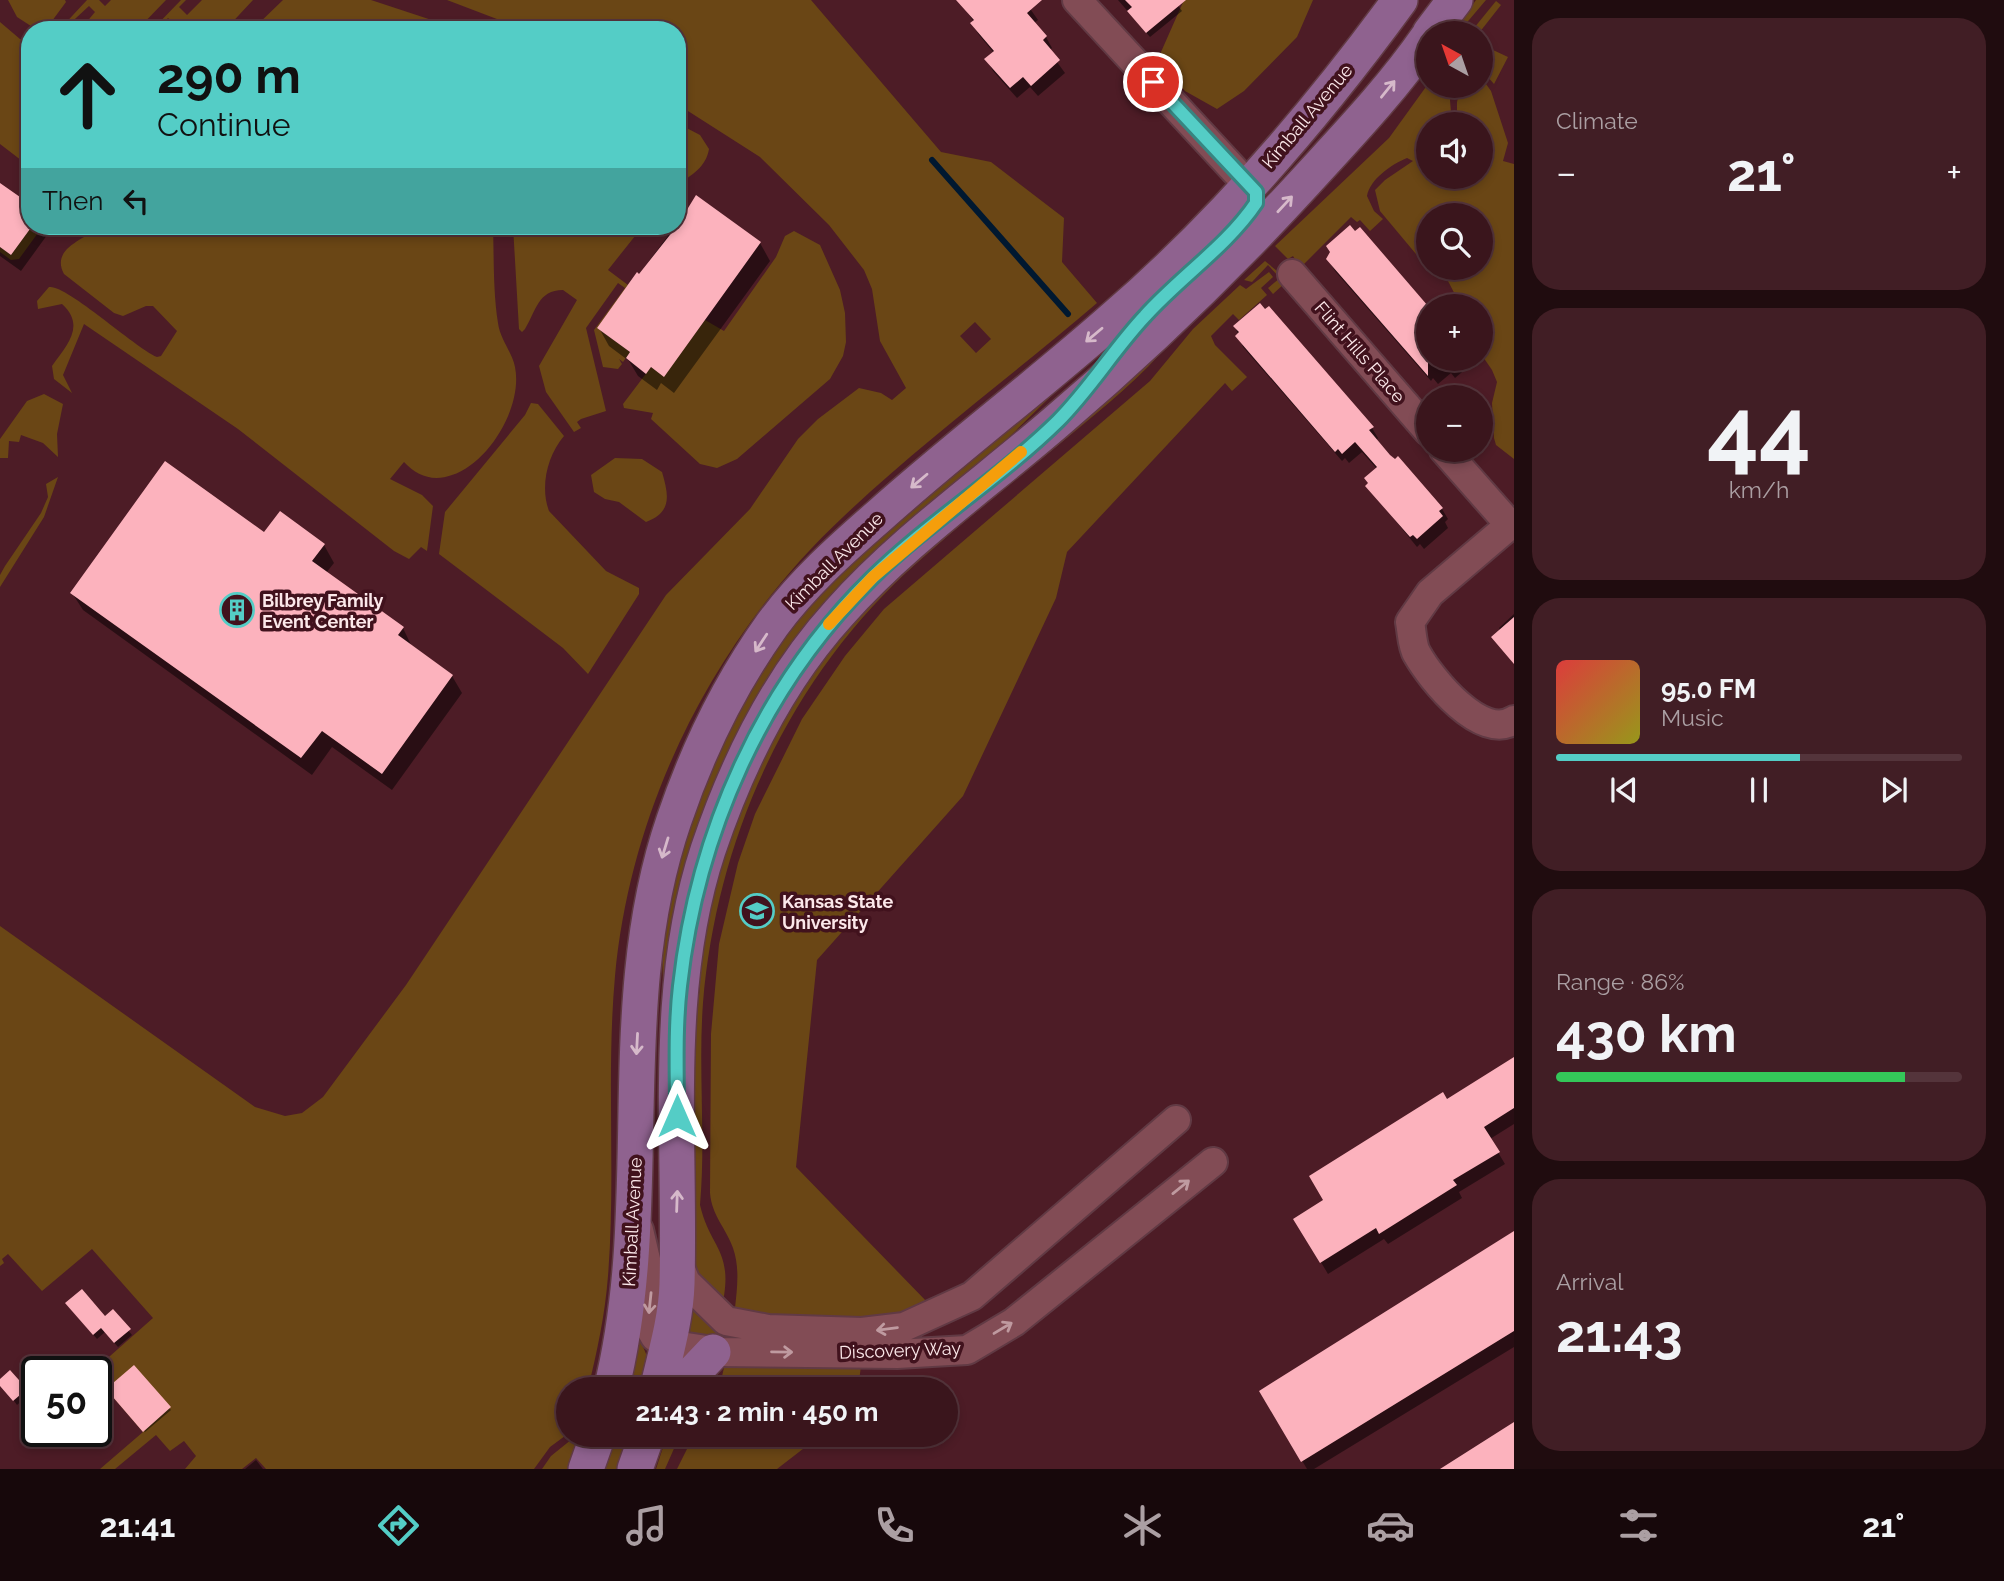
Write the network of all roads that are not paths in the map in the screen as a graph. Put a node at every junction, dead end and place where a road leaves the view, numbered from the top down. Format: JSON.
{"nodes":[{"id":1,"x":1077,"y":0,"type":"edge"},
{"id":2,"x":1400,"y":0,"type":"edge"},
{"id":3,"x":1455,"y":0,"type":"edge"},
{"id":4,"x":1439,"y":21,"type":"edge"},
{"id":5,"x":1416,"y":52,"type":"edge"},
{"id":6,"x":1249,"y":186,"type":"junction"},
{"id":7,"x":1292,"y":274,"type":"dead end"},
{"id":8,"x":1416,"y":417,"type":"edge"},
{"id":9,"x":1058,"y":420,"type":"junction"},
{"id":10,"x":1454,"y":462,"type":"edge"},
{"id":11,"x":1514,"y":720,"type":"edge"},
{"id":12,"x":1176,"y":1121,"type":"dead end"},
{"id":13,"x":1213,"y":1161,"type":"dead end"},
{"id":14,"x":635,"y":1213,"type":"junction"},
{"id":15,"x":676,"y":1256,"type":"junction"},
{"id":16,"x":972,"y":1296,"type":"junction"},
{"id":17,"x":667,"y":1344,"type":"junction"},
{"id":18,"x":713,"y":1352,"type":"junction"},
{"id":19,"x":897,"y":1354,"type":"junction"},
{"id":20,"x":614,"y":1377,"type":"edge"},
{"id":21,"x":660,"y":1377,"type":"edge"},
{"id":22,"x":689,"y":1377,"type":"edge"},
{"id":23,"x":594,"y":1447,"type":"edge"},
{"id":24,"x":586,"y":1469,"type":"edge"}],
"edges":[{"from":1,"to":6,"type":"street"},
{"from":2,"to":6,"type":"main road","name":"Kimball Avenue"},
{"from":3,"to":4,"type":"main road"},
{"from":9,"to":5,"type":"main road","one_way":true},
{"from":6,"to":9,"type":"main road"},
{"from":6,"to":14,"type":"main road","name":"Kimball Avenue","one_way":true},
{"from":7,"to":8,"type":"street","name":"Flint Hills Place"},
{"from":15,"to":9,"type":"main road","one_way":true},
{"from":10,"to":11,"type":"street"},
{"from":12,"to":16,"type":"street","name":"Discovery Way"},
{"from":19,"to":13,"type":"street","name":"Discovery Way","one_way":true},
{"from":14,"to":17,"type":"street","one_way":true},
{"from":14,"to":20,"type":"main road","name":"Kimball Avenue"},
{"from":16,"to":15,"type":"street","name":"Discovery Way","one_way":true},
{"from":15,"to":17,"type":"main road"},
{"from":16,"to":19,"type":"street"},
{"from":17,"to":18,"type":"street","name":"Discovery Way"},
{"from":17,"to":21,"type":"main road"},
{"from":18,"to":19,"type":"street","name":"Discovery Way","one_way":true},
{"from":18,"to":22,"type":"main road"},
{"from":23,"to":24,"type":"main road"}]}
